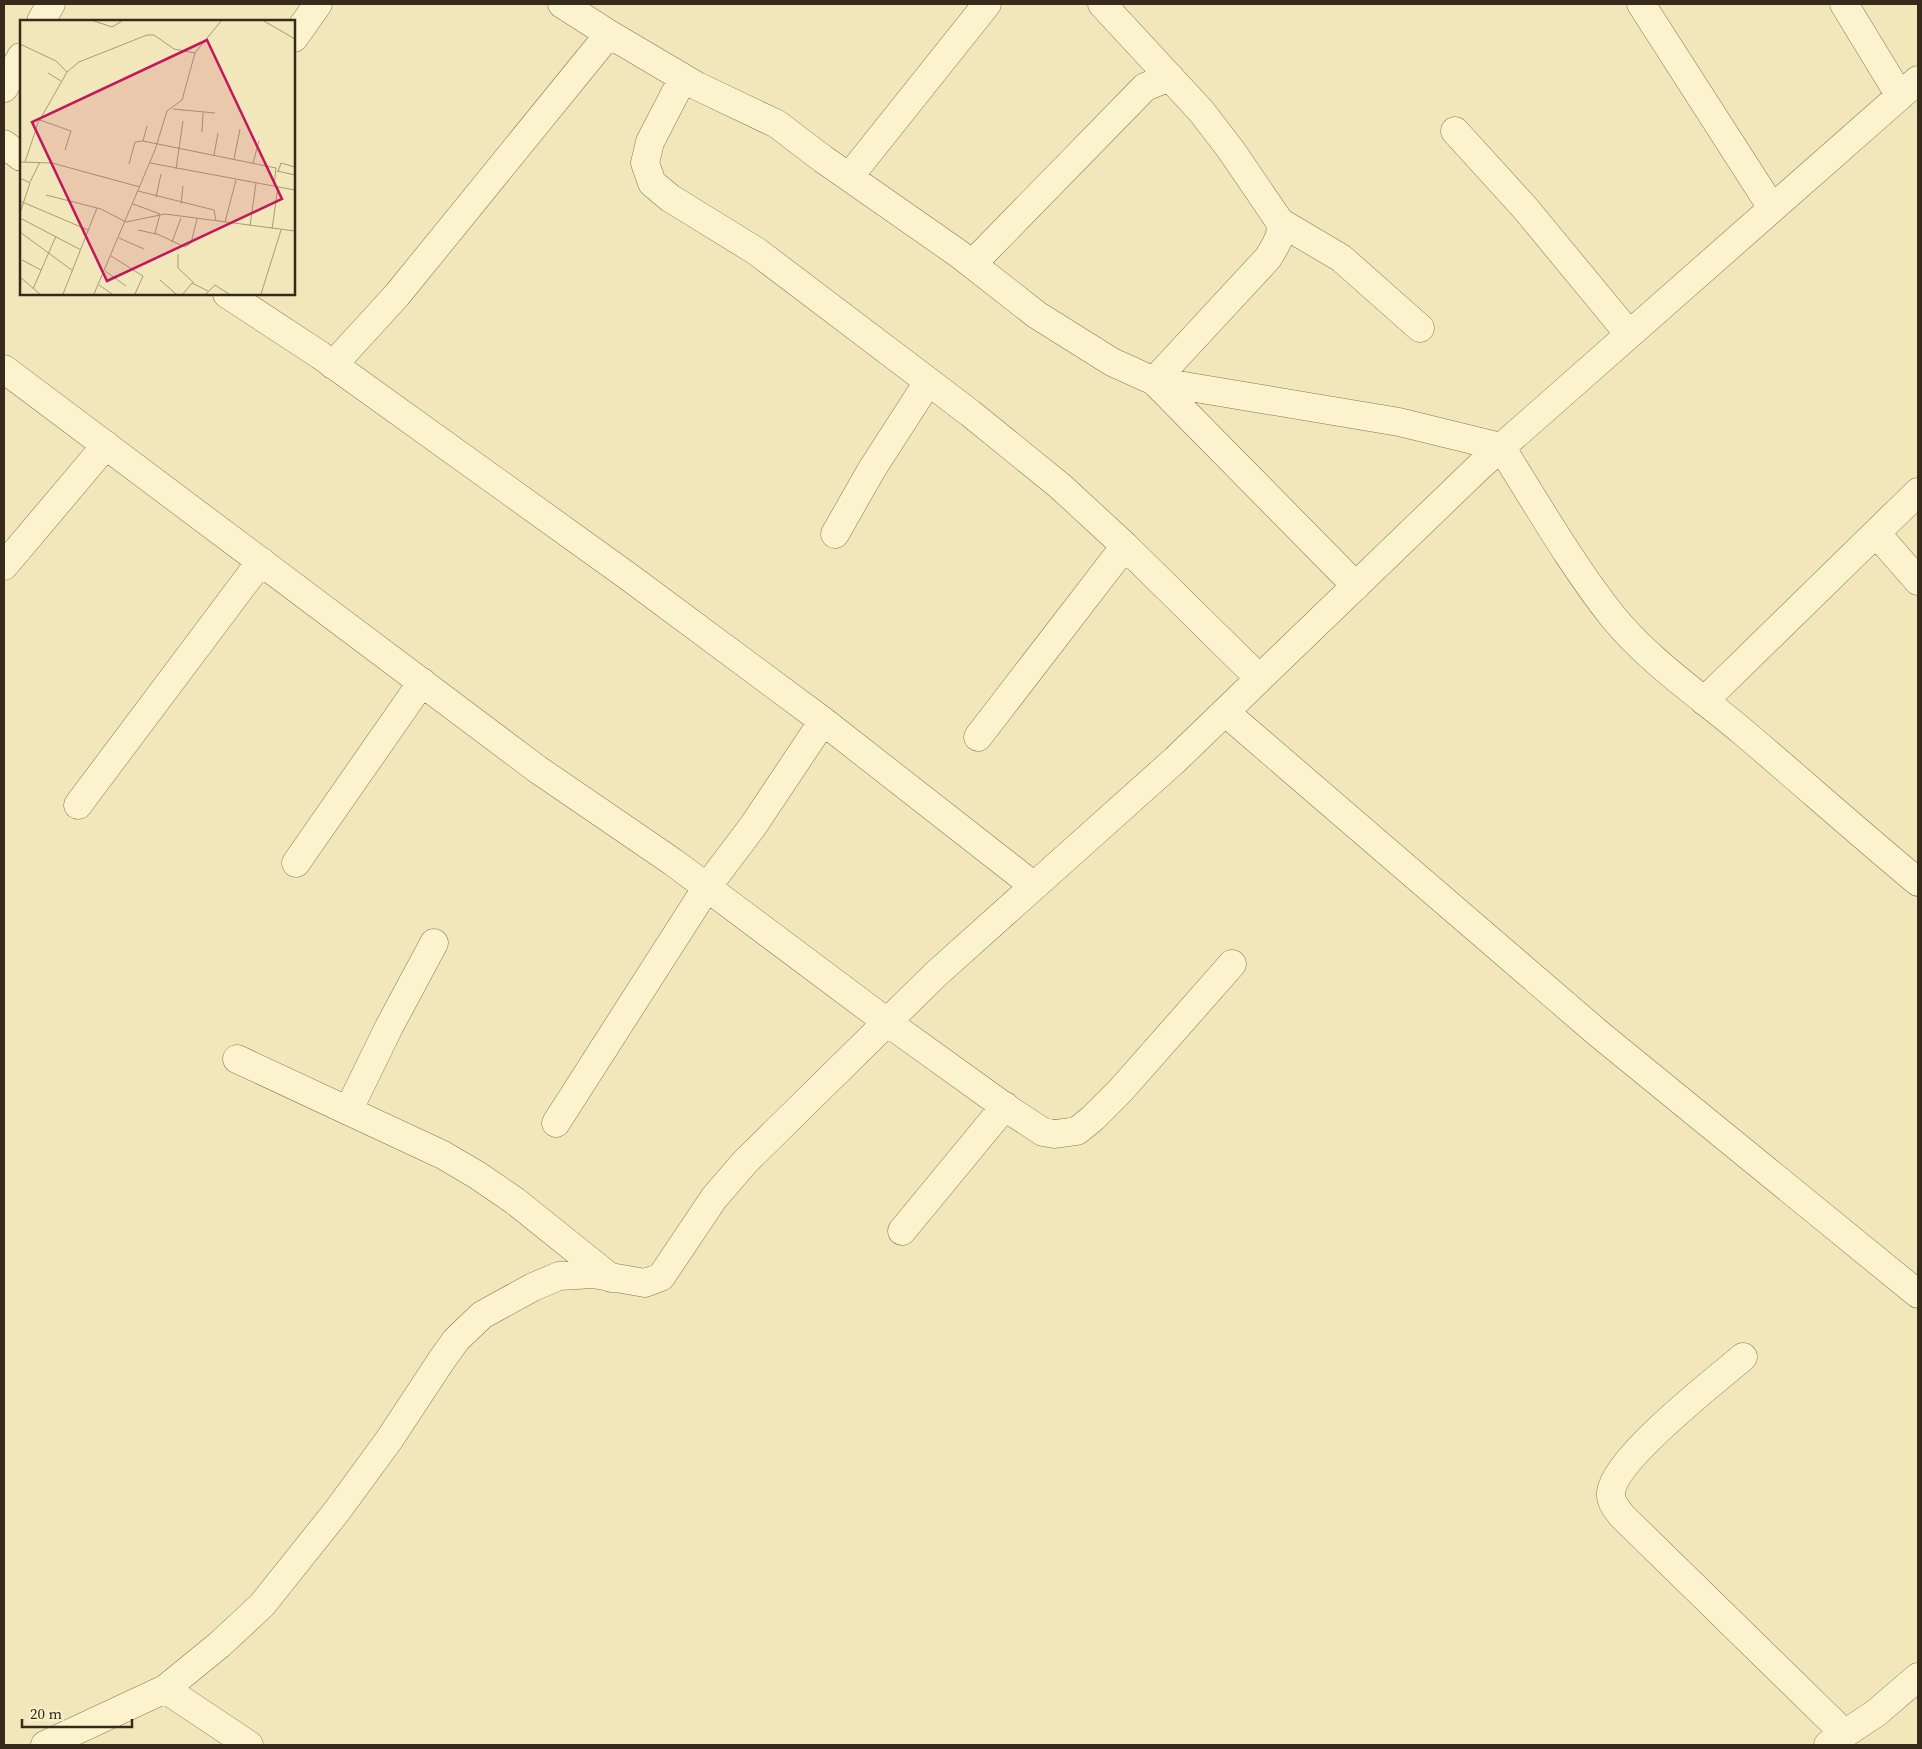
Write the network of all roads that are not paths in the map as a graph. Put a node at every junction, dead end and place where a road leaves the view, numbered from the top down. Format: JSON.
{"nodes":[{"id":1,"x":51,"y":4,"type":"edge"},
{"id":2,"x":318,"y":4,"type":"edge"},
{"id":3,"x":562,"y":4,"type":"edge"},
{"id":4,"x":987,"y":4,"type":"edge"},
{"id":5,"x":1102,"y":4,"type":"edge"},
{"id":6,"x":1641,"y":4,"type":"edge"},
{"id":7,"x":1844,"y":4,"type":"edge"},
{"id":8,"x":42,"y":20,"type":"edge"},
{"id":9,"x":609,"y":34,"type":"junction"},
{"id":10,"x":295,"y":37,"type":"edge"},
{"id":11,"x":20,"y":59,"type":"edge"},
{"id":12,"x":1170,"y":77,"type":"junction"},
{"id":13,"x":683,"y":78,"type":"junction"},
{"id":14,"x":4,"y":88,"type":"edge"},
{"id":15,"x":1909,"y":88,"type":"edge"},
{"id":16,"x":1455,"y":131,"type":"dead end"},
{"id":17,"x":849,"y":177,"type":"junction"},
{"id":18,"x":1772,"y":208,"type":"junction"},
{"id":19,"x":1280,"y":222,"type":"junction"},
{"id":20,"x":980,"y":255,"type":"dead end"},
{"id":21,"x":228,"y":295,"type":"edge"},
{"id":22,"x":1420,"y":328,"type":"dead end"},
{"id":23,"x":1629,"y":334,"type":"junction"},
{"id":24,"x":333,"y":365,"type":"junction"},
{"id":25,"x":4,"y":369,"type":"edge"},
{"id":26,"x":928,"y":382,"type":"junction"},
{"id":27,"x":1154,"y":382,"type":"junction"},
{"id":28,"x":106,"y":445,"type":"junction"},
{"id":29,"x":1501,"y":447,"type":"junction"},
{"id":30,"x":1918,"y":492,"type":"edge"},
{"id":31,"x":1876,"y":533,"type":"junction"},
{"id":32,"x":835,"y":534,"type":"dead end"},
{"id":33,"x":1125,"y":546,"type":"junction"},
{"id":34,"x":262,"y":561,"type":"junction"},
{"id":35,"x":4,"y":566,"type":"edge"},
{"id":36,"x":1918,"y":582,"type":"edge"},
{"id":37,"x":1356,"y":586,"type":"junction"},
{"id":38,"x":1260,"y":678,"type":"junction"},
{"id":39,"x":422,"y":682,"type":"junction"},
{"id":40,"x":1704,"y":701,"type":"junction"},
{"id":41,"x":1224,"y":712,"type":"junction"},
{"id":42,"x":823,"y":720,"type":"junction"},
{"id":43,"x":978,"y":737,"type":"dead end"},
{"id":44,"x":78,"y":805,"type":"dead end"},
{"id":45,"x":296,"y":863,"type":"dead end"},
{"id":46,"x":1918,"y":882,"type":"edge"},
{"id":47,"x":1034,"y":886,"type":"junction"},
{"id":48,"x":707,"y":887,"type":"junction"},
{"id":49,"x":434,"y":943,"type":"dead end"},
{"id":50,"x":1232,"y":964,"type":"dead end"},
{"id":51,"x":887,"y":1022,"type":"junction"},
{"id":52,"x":237,"y":1059,"type":"dead end"},
{"id":53,"x":1005,"y":1106,"type":"junction"},
{"id":54,"x":348,"y":1112,"type":"junction"},
{"id":55,"x":556,"y":1123,"type":"dead end"},
{"id":56,"x":902,"y":1231,"type":"dead end"},
{"id":57,"x":611,"y":1278,"type":"junction"},
{"id":58,"x":1918,"y":1294,"type":"edge"},
{"id":59,"x":1743,"y":1357,"type":"dead end"},
{"id":60,"x":1918,"y":1677,"type":"edge"},
{"id":61,"x":165,"y":1689,"type":"junction"},
{"id":62,"x":1837,"y":1740,"type":"edge"},
{"id":63,"x":45,"y":1745,"type":"edge"},
{"id":64,"x":249,"y":1745,"type":"edge"}],
"edges":[{"from":1,"to":8,"type":"street"},
{"from":2,"to":10,"type":"street"},
{"from":3,"to":9,"type":"street"},
{"from":4,"to":17,"type":"street"},
{"from":5,"to":12,"type":"street"},
{"from":6,"to":18,"type":"street"},
{"from":7,"to":15,"type":"street"},
{"from":9,"to":13,"type":"street"},
{"from":9,"to":24,"type":"street"},
{"from":11,"to":14,"type":"street"},
{"from":12,"to":19,"type":"street"},
{"from":12,"to":20,"type":"street"},
{"from":13,"to":17,"type":"street"},
{"from":13,"to":26,"type":"street"},
{"from":15,"to":18,"type":"street"},
{"from":16,"to":23,"type":"street"},
{"from":17,"to":27,"type":"street"},
{"from":18,"to":23,"type":"street"},
{"from":19,"to":22,"type":"street"},
{"from":19,"to":27,"type":"street"},
{"from":21,"to":24,"type":"street"},
{"from":23,"to":29,"type":"street"},
{"from":24,"to":42,"type":"street"},
{"from":25,"to":28,"type":"street"},
{"from":26,"to":32,"type":"street"},
{"from":26,"to":33,"type":"street"},
{"from":27,"to":29,"type":"street"},
{"from":27,"to":37,"type":"street"},
{"from":28,"to":34,"type":"street"},
{"from":28,"to":35,"type":"street"},
{"from":29,"to":37,"type":"street"},
{"from":29,"to":40,"type":"street"},
{"from":30,"to":31,"type":"street"},
{"from":31,"to":36,"type":"street"},
{"from":31,"to":40,"type":"street"},
{"from":33,"to":38,"type":"street"},
{"from":33,"to":43,"type":"street"},
{"from":34,"to":39,"type":"street"},
{"from":34,"to":44,"type":"street"},
{"from":37,"to":38,"type":"street"},
{"from":38,"to":41,"type":"street"},
{"from":39,"to":45,"type":"street"},
{"from":39,"to":48,"type":"street"},
{"from":40,"to":46,"type":"street"},
{"from":41,"to":47,"type":"street"},
{"from":41,"to":58,"type":"street"},
{"from":42,"to":47,"type":"street"},
{"from":42,"to":48,"type":"street"},
{"from":47,"to":51,"type":"street"},
{"from":48,"to":51,"type":"street"},
{"from":48,"to":55,"type":"street"},
{"from":49,"to":54,"type":"street"},
{"from":50,"to":53,"type":"street"},
{"from":51,"to":53,"type":"street"},
{"from":51,"to":57,"type":"street"},
{"from":52,"to":54,"type":"street"},
{"from":53,"to":56,"type":"street"},
{"from":54,"to":57,"type":"street"},
{"from":57,"to":61,"type":"street"},
{"from":59,"to":62,"type":"street"},
{"from":60,"to":62,"type":"street"},
{"from":61,"to":63,"type":"street"},
{"from":61,"to":64,"type":"street"}]}
